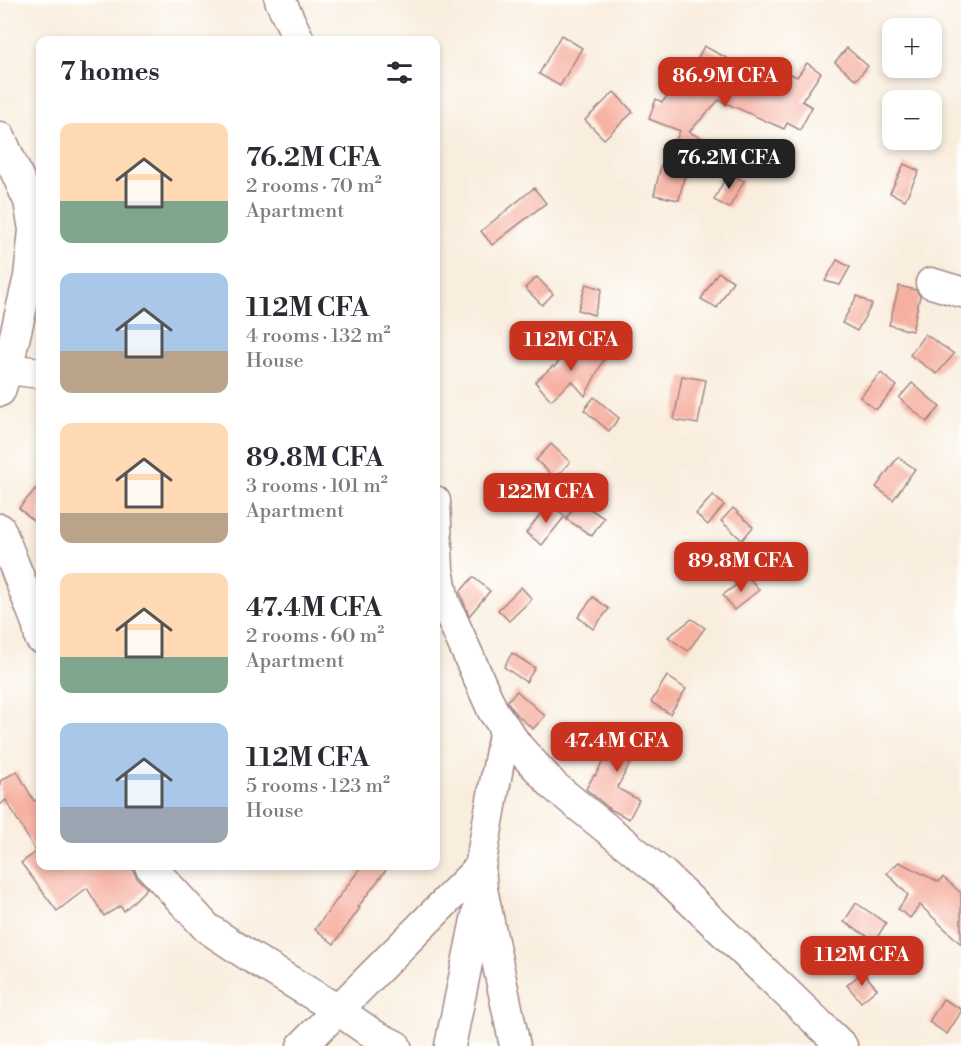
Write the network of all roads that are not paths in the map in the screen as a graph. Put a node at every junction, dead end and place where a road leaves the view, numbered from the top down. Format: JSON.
{"nodes":[{"id":1,"x":280,"y":0,"type":"edge"},
{"id":2,"x":298,"y":36,"type":"edge"},
{"id":3,"x":0,"y":137,"type":"edge"},
{"id":4,"x":931,"y":283,"type":"dead end"},
{"id":5,"x":961,"y":292,"type":"edge"},
{"id":6,"x":36,"y":373,"type":"edge"},
{"id":7,"x":2,"y":376,"type":"edge"},
{"id":8,"x":0,"y":529,"type":"edge"},
{"id":9,"x":440,"y":580,"type":"edge"},
{"id":10,"x":36,"y":620,"type":"edge"},
{"id":11,"x":505,"y":728,"type":"junction"},
{"id":12,"x":154,"y":870,"type":"edge"},
{"id":13,"x":481,"y":878,"type":"junction"},
{"id":14,"x":338,"y":1010,"type":"junction"},
{"id":15,"x":302,"y":1046,"type":"edge"},
{"id":16,"x":396,"y":1046,"type":"edge"},
{"id":17,"x":450,"y":1046,"type":"edge"},
{"id":18,"x":515,"y":1046,"type":"edge"},
{"id":19,"x":842,"y":1046,"type":"edge"}],
"edges":[{"from":1,"to":2,"type":"street"},
{"from":3,"to":7,"type":"street"},
{"from":4,"to":5,"type":"street"},
{"from":6,"to":7,"type":"street"},
{"from":8,"to":10,"type":"street"},
{"from":9,"to":11,"type":"street"},
{"from":11,"to":13,"type":"street"},
{"from":11,"to":19,"type":"street"},
{"from":12,"to":14,"type":"street"},
{"from":13,"to":14,"type":"street"},
{"from":13,"to":17,"type":"street"},
{"from":13,"to":18,"type":"street"},
{"from":14,"to":15,"type":"street"},
{"from":14,"to":16,"type":"street"}]}
